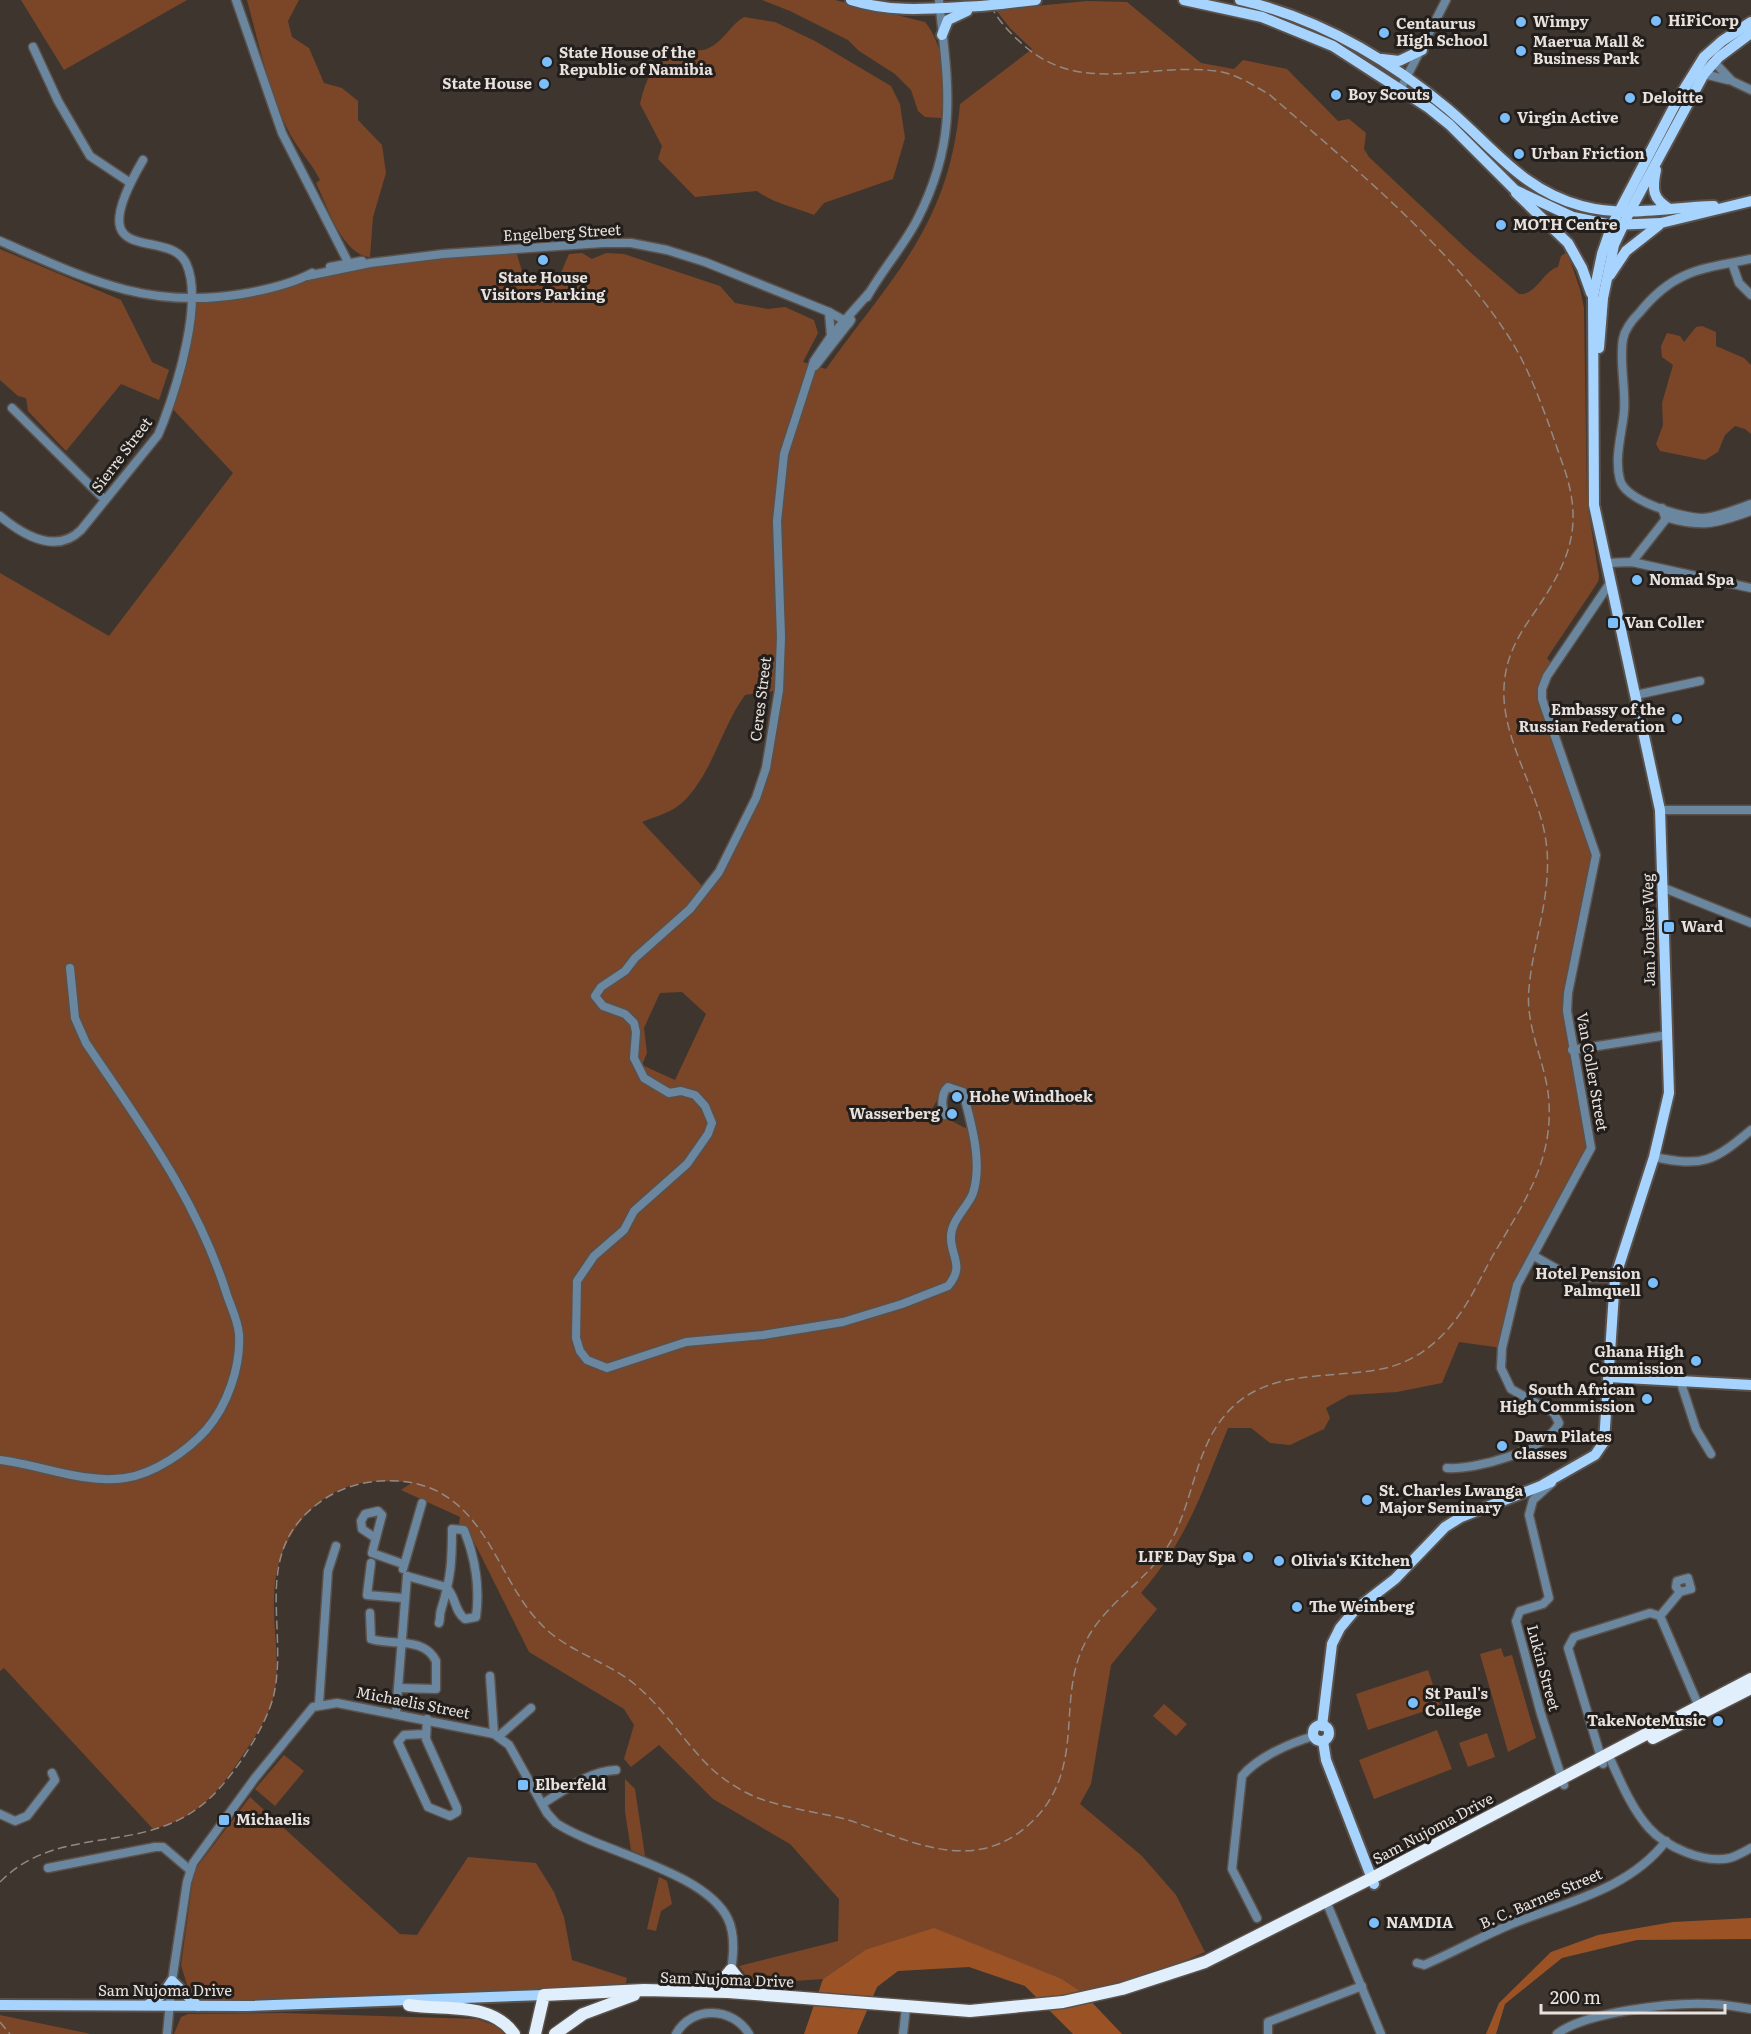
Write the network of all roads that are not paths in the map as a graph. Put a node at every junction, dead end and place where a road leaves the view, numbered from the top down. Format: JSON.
{"nodes":[{"id":1,"x":236,"y":0,"type":"edge"},
{"id":2,"x":852,"y":0,"type":"edge"},
{"id":3,"x":1036,"y":0,"type":"edge"},
{"id":4,"x":1184,"y":0,"type":"edge"},
{"id":5,"x":1240,"y":0,"type":"edge"},
{"id":6,"x":1446,"y":0,"type":"edge"},
{"id":7,"x":939,"y":4,"type":"edge"},
{"id":8,"x":980,"y":6,"type":"junction"},
{"id":9,"x":1751,"y":22,"type":"edge"},
{"id":10,"x":1751,"y":33,"type":"edge"},
{"id":11,"x":942,"y":35,"type":"junction"},
{"id":12,"x":33,"y":47,"type":"dead end"},
{"id":13,"x":1422,"y":50,"type":"junction"},
{"id":14,"x":1379,"y":59,"type":"junction"},
{"id":15,"x":1703,"y":67,"type":"junction"},
{"id":16,"x":1408,"y":77,"type":"junction"},
{"id":17,"x":1732,"y":81,"type":"junction"},
{"id":18,"x":1401,"y":88,"type":"junction"},
{"id":19,"x":1751,"y":90,"type":"edge"},
{"id":20,"x":142,"y":160,"type":"dead end"},
{"id":21,"x":1657,"y":164,"type":"junction"},
{"id":22,"x":129,"y":182,"type":"junction"},
{"id":23,"x":1515,"y":190,"type":"junction"},
{"id":24,"x":1751,"y":201,"type":"edge"},
{"id":25,"x":1726,"y":206,"type":"junction"},
{"id":26,"x":1670,"y":209,"type":"junction"},
{"id":27,"x":1623,"y":212,"type":"junction"},
{"id":28,"x":1661,"y":223,"type":"junction"},
{"id":29,"x":1617,"y":225,"type":"junction"},
{"id":30,"x":0,"y":241,"type":"edge"},
{"id":31,"x":341,"y":249,"type":"junction"},
{"id":32,"x":1751,"y":260,"type":"edge"},
{"id":33,"x":358,"y":261,"type":"junction"},
{"id":34,"x":370,"y":263,"type":"junction"},
{"id":35,"x":1732,"y":263,"type":"junction"},
{"id":36,"x":349,"y":265,"type":"junction"},
{"id":37,"x":327,"y":268,"type":"junction"},
{"id":38,"x":308,"y":276,"type":"junction"},
{"id":39,"x":869,"y":293,"type":"junction"},
{"id":40,"x":1751,"y":295,"type":"edge"},
{"id":41,"x":1598,"y":297,"type":"junction"},
{"id":42,"x":191,"y":300,"type":"junction"},
{"id":43,"x":857,"y":304,"type":"junction"},
{"id":44,"x":832,"y":313,"type":"junction"},
{"id":45,"x":847,"y":321,"type":"junction"},
{"id":46,"x":831,"y":336,"type":"junction"},
{"id":47,"x":813,"y":368,"type":"junction"},
{"id":48,"x":12,"y":408,"type":"dead end"},
{"id":49,"x":105,"y":500,"type":"junction"},
{"id":50,"x":1751,"y":504,"type":"edge"},
{"id":51,"x":1751,"y":511,"type":"edge"},
{"id":52,"x":1664,"y":513,"type":"junction"},
{"id":53,"x":0,"y":516,"type":"edge"},
{"id":54,"x":1632,"y":562,"type":"junction"},
{"id":55,"x":1606,"y":563,"type":"junction"},
{"id":56,"x":1610,"y":583,"type":"junction"},
{"id":57,"x":1751,"y":588,"type":"edge"},
{"id":58,"x":1700,"y":681,"type":"dead end"},
{"id":59,"x":1636,"y":695,"type":"junction"},
{"id":60,"x":1659,"y":810,"type":"junction"},
{"id":61,"x":1751,"y":810,"type":"edge"},
{"id":62,"x":1664,"y":888,"type":"junction"},
{"id":63,"x":1751,"y":922,"type":"edge"},
{"id":64,"x":70,"y":968,"type":"dead end"},
{"id":65,"x":1668,"y":1035,"type":"junction"},
{"id":66,"x":1572,"y":1050,"type":"junction"},
{"id":67,"x":945,"y":1115,"type":"dead end"},
{"id":68,"x":1751,"y":1130,"type":"edge"},
{"id":69,"x":1654,"y":1157,"type":"junction"},
{"id":70,"x":1534,"y":1256,"type":"junction"},
{"id":71,"x":1615,"y":1278,"type":"junction"},
{"id":72,"x":1608,"y":1377,"type":"junction"},
{"id":73,"x":1680,"y":1380,"type":"junction"},
{"id":74,"x":1751,"y":1385,"type":"edge"},
{"id":75,"x":1711,"y":1454,"type":"dead end"},
{"id":76,"x":0,"y":1460,"type":"edge"},
{"id":77,"x":1447,"y":1468,"type":"dead end"},
{"id":78,"x":1549,"y":1482,"type":"junction"},
{"id":79,"x":422,"y":1503,"type":"dead end"},
{"id":80,"x":374,"y":1537,"type":"dead end"},
{"id":81,"x":336,"y":1546,"type":"dead end"},
{"id":82,"x":371,"y":1563,"type":"dead end"},
{"id":83,"x":403,"y":1564,"type":"junction"},
{"id":84,"x":407,"y":1576,"type":"junction"},
{"id":85,"x":446,"y":1587,"type":"junction"},
{"id":86,"x":1680,"y":1592,"type":"dead end"},
{"id":87,"x":403,"y":1598,"type":"junction"},
{"id":88,"x":370,"y":1613,"type":"dead end"},
{"id":89,"x":1660,"y":1616,"type":"junction"},
{"id":90,"x":439,"y":1623,"type":"dead end"},
{"id":91,"x":401,"y":1642,"type":"junction"},
{"id":92,"x":490,"y":1676,"type":"dead end"},
{"id":93,"x":1751,"y":1679,"type":"edge"},
{"id":94,"x":398,"y":1688,"type":"junction"},
{"id":95,"x":1751,"y":1688,"type":"edge"},
{"id":96,"x":320,"y":1704,"type":"junction"},
{"id":97,"x":531,"y":1708,"type":"dead end"},
{"id":98,"x":1700,"y":1709,"type":"junction"},
{"id":99,"x":396,"y":1713,"type":"junction"},
{"id":100,"x":427,"y":1719,"type":"junction"},
{"id":101,"x":425,"y":1734,"type":"junction"},
{"id":102,"x":497,"y":1735,"type":"junction"},
{"id":103,"x":1318,"y":1738,"type":"junction"},
{"id":104,"x":1606,"y":1759,"type":"junction"},
{"id":105,"x":616,"y":1770,"type":"dead end"},
{"id":106,"x":52,"y":1773,"type":"dead end"},
{"id":107,"x":1563,"y":1782,"type":"junction"},
{"id":108,"x":542,"y":1804,"type":"junction"},
{"id":109,"x":0,"y":1814,"type":"edge"},
{"id":110,"x":1666,"y":1841,"type":"junction"},
{"id":111,"x":1751,"y":1848,"type":"edge"},
{"id":112,"x":48,"y":1868,"type":"dead end"},
{"id":113,"x":190,"y":1870,"type":"junction"},
{"id":114,"x":1372,"y":1881,"type":"junction"},
{"id":115,"x":1327,"y":1904,"type":"junction"},
{"id":116,"x":1257,"y":1918,"type":"dead end"},
{"id":117,"x":1417,"y":1963,"type":"dead end"},
{"id":118,"x":731,"y":1970,"type":"junction"},
{"id":119,"x":172,"y":1981,"type":"junction"},
{"id":120,"x":1362,"y":1986,"type":"junction"},
{"id":121,"x":694,"y":1991,"type":"junction"},
{"id":122,"x":652,"y":1992,"type":"junction"},
{"id":123,"x":728,"y":1992,"type":"junction"},
{"id":124,"x":634,"y":1995,"type":"junction"},
{"id":125,"x":770,"y":1995,"type":"junction"},
{"id":126,"x":544,"y":1997,"type":"junction"},
{"id":127,"x":329,"y":2003,"type":"junction"},
{"id":128,"x":1,"y":2005,"type":"edge"},
{"id":129,"x":147,"y":2005,"type":"junction"},
{"id":130,"x":409,"y":2005,"type":"junction"},
{"id":131,"x":171,"y":2006,"type":"junction"},
{"id":132,"x":198,"y":2006,"type":"junction"},
{"id":133,"x":906,"y":2007,"type":"junction"},
{"id":134,"x":1751,"y":2008,"type":"edge"},
{"id":135,"x":167,"y":2034,"type":"edge"},
{"id":136,"x":514,"y":2034,"type":"edge"},
{"id":137,"x":535,"y":2034,"type":"edge"},
{"id":138,"x":555,"y":2034,"type":"edge"},
{"id":139,"x":676,"y":2034,"type":"edge"},
{"id":140,"x":749,"y":2034,"type":"edge"},
{"id":141,"x":903,"y":2034,"type":"edge"},
{"id":142,"x":1268,"y":2034,"type":"edge"},
{"id":143,"x":1381,"y":2034,"type":"edge"},
{"id":144,"x":1557,"y":2034,"type":"edge"}],
"edges":[{"from":1,"to":31,"type":"street"},
{"from":2,"to":7,"type":"main road"},
{"from":3,"to":8,"type":"main road","bridge":true},
{"from":4,"to":18,"type":"main road"},
{"from":5,"to":14,"type":"main road"},
{"from":6,"to":13,"type":"street"},
{"from":7,"to":8,"type":"main road"},
{"from":7,"to":11,"type":"street","name":"Ceres Street"},
{"from":8,"to":11,"type":"main road"},
{"from":9,"to":15,"type":"main road","name":"Jan Jonker Weg"},
{"from":10,"to":15,"type":"main road","name":"Jan Jonker Weg"},
{"from":11,"to":39,"type":"street","name":"Ceres Street"},
{"from":12,"to":22,"type":"street"},
{"from":13,"to":14,"type":"main road"},
{"from":13,"to":16,"type":"street"},
{"from":14,"to":16,"type":"main road"},
{"from":15,"to":17,"type":"street"},
{"from":15,"to":17,"type":"street"},
{"from":15,"to":21,"type":"main road","name":"Jan Jonker Weg"},
{"from":15,"to":27,"type":"main road","name":"Jan Jonker Weg"},
{"from":16,"to":18,"type":"street"},
{"from":16,"to":27,"type":"main road"},
{"from":17,"to":19,"type":"street"},
{"from":18,"to":23,"type":"main road"},
{"from":20,"to":22,"type":"street"},
{"from":21,"to":26,"type":"main road"},
{"from":21,"to":27,"type":"main road","name":"Jan Jonker Weg"},
{"from":22,"to":42,"type":"street","name":"Sierre Street"},
{"from":23,"to":29,"type":"main road"},
{"from":23,"to":41,"type":"main road"},
{"from":24,"to":25,"type":"main road"},
{"from":25,"to":26,"type":"main road"},
{"from":25,"to":28,"type":"main road"},
{"from":26,"to":27,"type":"main road"},
{"from":27,"to":29,"type":"main road","name":"Jan Jonker Weg"},
{"from":28,"to":29,"type":"main road"},
{"from":28,"to":41,"type":"main road"},
{"from":29,"to":41,"type":"main road","name":"Jan Jonker Weg"},
{"from":30,"to":42,"type":"street","name":"Engelberg Street"},
{"from":31,"to":33,"type":"street"},
{"from":31,"to":36,"type":"street"},
{"from":31,"to":37,"type":"street"},
{"from":32,"to":35,"type":"street"},
{"from":33,"to":34,"type":"street","name":"Engelberg Street"},
{"from":33,"to":36,"type":"street","name":"Engelberg Street"},
{"from":34,"to":36,"type":"street","name":"Engelberg Street"},
{"from":34,"to":44,"type":"street","name":"Engelberg Street"},
{"from":35,"to":40,"type":"street"},
{"from":35,"to":52,"type":"street"},
{"from":36,"to":37,"type":"street","name":"Engelberg Street"},
{"from":36,"to":38,"type":"street","name":"Engelberg Street"},
{"from":37,"to":38,"type":"street","name":"Engelberg Street"},
{"from":38,"to":42,"type":"street","name":"Engelberg Street"},
{"from":39,"to":43,"type":"street","name":"Ceres Street"},
{"from":39,"to":45,"type":"street","name":"Ceres Street"},
{"from":41,"to":55,"type":"main road","name":"Jan Jonker Weg"},
{"from":42,"to":49,"type":"street","name":"Sierre Street"},
{"from":43,"to":44,"type":"street"},
{"from":43,"to":45,"type":"street","name":"Ceres Street"},
{"from":44,"to":45,"type":"street","name":"Engelberg Street"},
{"from":44,"to":46,"type":"street"},
{"from":45,"to":46,"type":"street","name":"Ceres Street"},
{"from":45,"to":47,"type":"street","name":"Ceres Street"},
{"from":46,"to":47,"type":"street","name":"Ceres Street"},
{"from":47,"to":67,"type":"street","name":"Ceres Street"},
{"from":48,"to":49,"type":"street"},
{"from":49,"to":53,"type":"street","name":"Sierre Street"},
{"from":50,"to":52,"type":"street"},
{"from":51,"to":52,"type":"street"},
{"from":52,"to":54,"type":"street"},
{"from":54,"to":55,"type":"street"},
{"from":54,"to":57,"type":"street"},
{"from":55,"to":56,"type":"main road","name":"Jan Jonker Weg"},
{"from":56,"to":59,"type":"main road","name":"Jan Jonker Weg"},
{"from":56,"to":66,"type":"street","name":"Van Coller Street"},
{"from":58,"to":59,"type":"street"},
{"from":59,"to":60,"type":"main road","name":"Jan Jonker Weg"},
{"from":60,"to":61,"type":"street"},
{"from":60,"to":62,"type":"main road","name":"Jan Jonker Weg"},
{"from":62,"to":63,"type":"street"},
{"from":62,"to":65,"type":"main road","name":"Jan Jonker Weg"},
{"from":64,"to":76,"type":"street"},
{"from":65,"to":66,"type":"street"},
{"from":65,"to":69,"type":"main road","name":"Jan Jonker Weg"},
{"from":66,"to":70,"type":"street","name":"Van Coller Street"},
{"from":68,"to":69,"type":"street"},
{"from":69,"to":71,"type":"main road","name":"Jan Jonker Weg"},
{"from":70,"to":71,"type":"street"},
{"from":70,"to":77,"type":"street","name":"Van Coller Street"},
{"from":71,"to":72,"type":"main road","name":"Jan Jonker Weg"},
{"from":72,"to":73,"type":"main road"},
{"from":72,"to":78,"type":"main road","name":"Jan Jonker Weg"},
{"from":73,"to":74,"type":"main road"},
{"from":73,"to":75,"type":"street"},
{"from":78,"to":103,"type":"main road","name":"Jan Jonker Weg"},
{"from":78,"to":107,"type":"street","name":"Lukin Street"},
{"from":79,"to":83,"type":"street"},
{"from":80,"to":83,"type":"street"},
{"from":81,"to":96,"type":"street"},
{"from":82,"to":87,"type":"street"},
{"from":83,"to":84,"type":"street"},
{"from":84,"to":85,"type":"street"},
{"from":84,"to":87,"type":"street"},
{"from":85,"to":85,"type":"street"},
{"from":85,"to":90,"type":"street"},
{"from":86,"to":89,"type":"street"},
{"from":87,"to":91,"type":"street"},
{"from":88,"to":91,"type":"street"},
{"from":89,"to":98,"type":"street"},
{"from":89,"to":104,"type":"street"},
{"from":91,"to":94,"type":"street"},
{"from":91,"to":94,"type":"street"},
{"from":92,"to":102,"type":"street"},
{"from":93,"to":98,"type":"highway","name":"Sam Nujoma Drive"},
{"from":94,"to":99,"type":"street"},
{"from":95,"to":98,"type":"highway","name":"Sam Nujoma Drive"},
{"from":96,"to":99,"type":"street","name":"Michaelis Street"},
{"from":96,"to":113,"type":"street"},
{"from":97,"to":102,"type":"street"},
{"from":98,"to":104,"type":"highway","name":"Sam Nujoma Drive"},
{"from":99,"to":100,"type":"street","name":"Michaelis Street"},
{"from":100,"to":101,"type":"street"},
{"from":100,"to":102,"type":"street","name":"Michaelis Street"},
{"from":101,"to":101,"type":"street"},
{"from":102,"to":108,"type":"street"},
{"from":103,"to":114,"type":"main road"},
{"from":103,"to":116,"type":"street"},
{"from":104,"to":107,"type":"highway","name":"Sam Nujoma Drive"},
{"from":104,"to":110,"type":"street"},
{"from":105,"to":108,"type":"street"},
{"from":106,"to":109,"type":"street"},
{"from":107,"to":114,"type":"highway","name":"Sam Nujoma Drive"},
{"from":108,"to":118,"type":"street"},
{"from":110,"to":111,"type":"street"},
{"from":110,"to":117,"type":"street","name":"B. C. Barnes Street"},
{"from":112,"to":113,"type":"street"},
{"from":113,"to":119,"type":"street"},
{"from":114,"to":115,"type":"highway","name":"Sam Nujoma Drive"},
{"from":115,"to":120,"type":"street"},
{"from":115,"to":133,"type":"highway","name":"Sam Nujoma Drive"},
{"from":118,"to":121,"type":"highway"},
{"from":118,"to":123,"type":"street"},
{"from":118,"to":125,"type":"highway"},
{"from":119,"to":129,"type":"main road"},
{"from":119,"to":131,"type":"street"},
{"from":119,"to":132,"type":"main road"},
{"from":120,"to":142,"type":"street"},
{"from":120,"to":143,"type":"street"},
{"from":121,"to":122,"type":"highway","name":"Sam Nujoma Drive"},
{"from":121,"to":123,"type":"highway","name":"Sam Nujoma Drive"},
{"from":122,"to":124,"type":"highway"},
{"from":122,"to":126,"type":"highway","name":"Sam Nujoma Drive"},
{"from":123,"to":125,"type":"highway","name":"Sam Nujoma Drive"},
{"from":124,"to":126,"type":"highway"},
{"from":124,"to":138,"type":"highway"},
{"from":125,"to":133,"type":"highway","name":"Sam Nujoma Drive"},
{"from":126,"to":127,"type":"main road","name":"Sam Nujoma Drive"},
{"from":126,"to":130,"type":"main road","name":"Sam Nujoma Drive"},
{"from":126,"to":137,"type":"highway"},
{"from":127,"to":130,"type":"main road","name":"Sam Nujoma Drive"},
{"from":127,"to":132,"type":"main road","name":"Sam Nujoma Drive"},
{"from":128,"to":129,"type":"main road","name":"Sam Nujoma Drive"},
{"from":129,"to":131,"type":"main road","name":"Sam Nujoma Drive"},
{"from":130,"to":136,"type":"highway"},
{"from":131,"to":132,"type":"main road","name":"Sam Nujoma Drive"},
{"from":131,"to":135,"type":"street"},
{"from":133,"to":141,"type":"street"},
{"from":134,"to":144,"type":"street"},
{"from":139,"to":140,"type":"street"}]}
